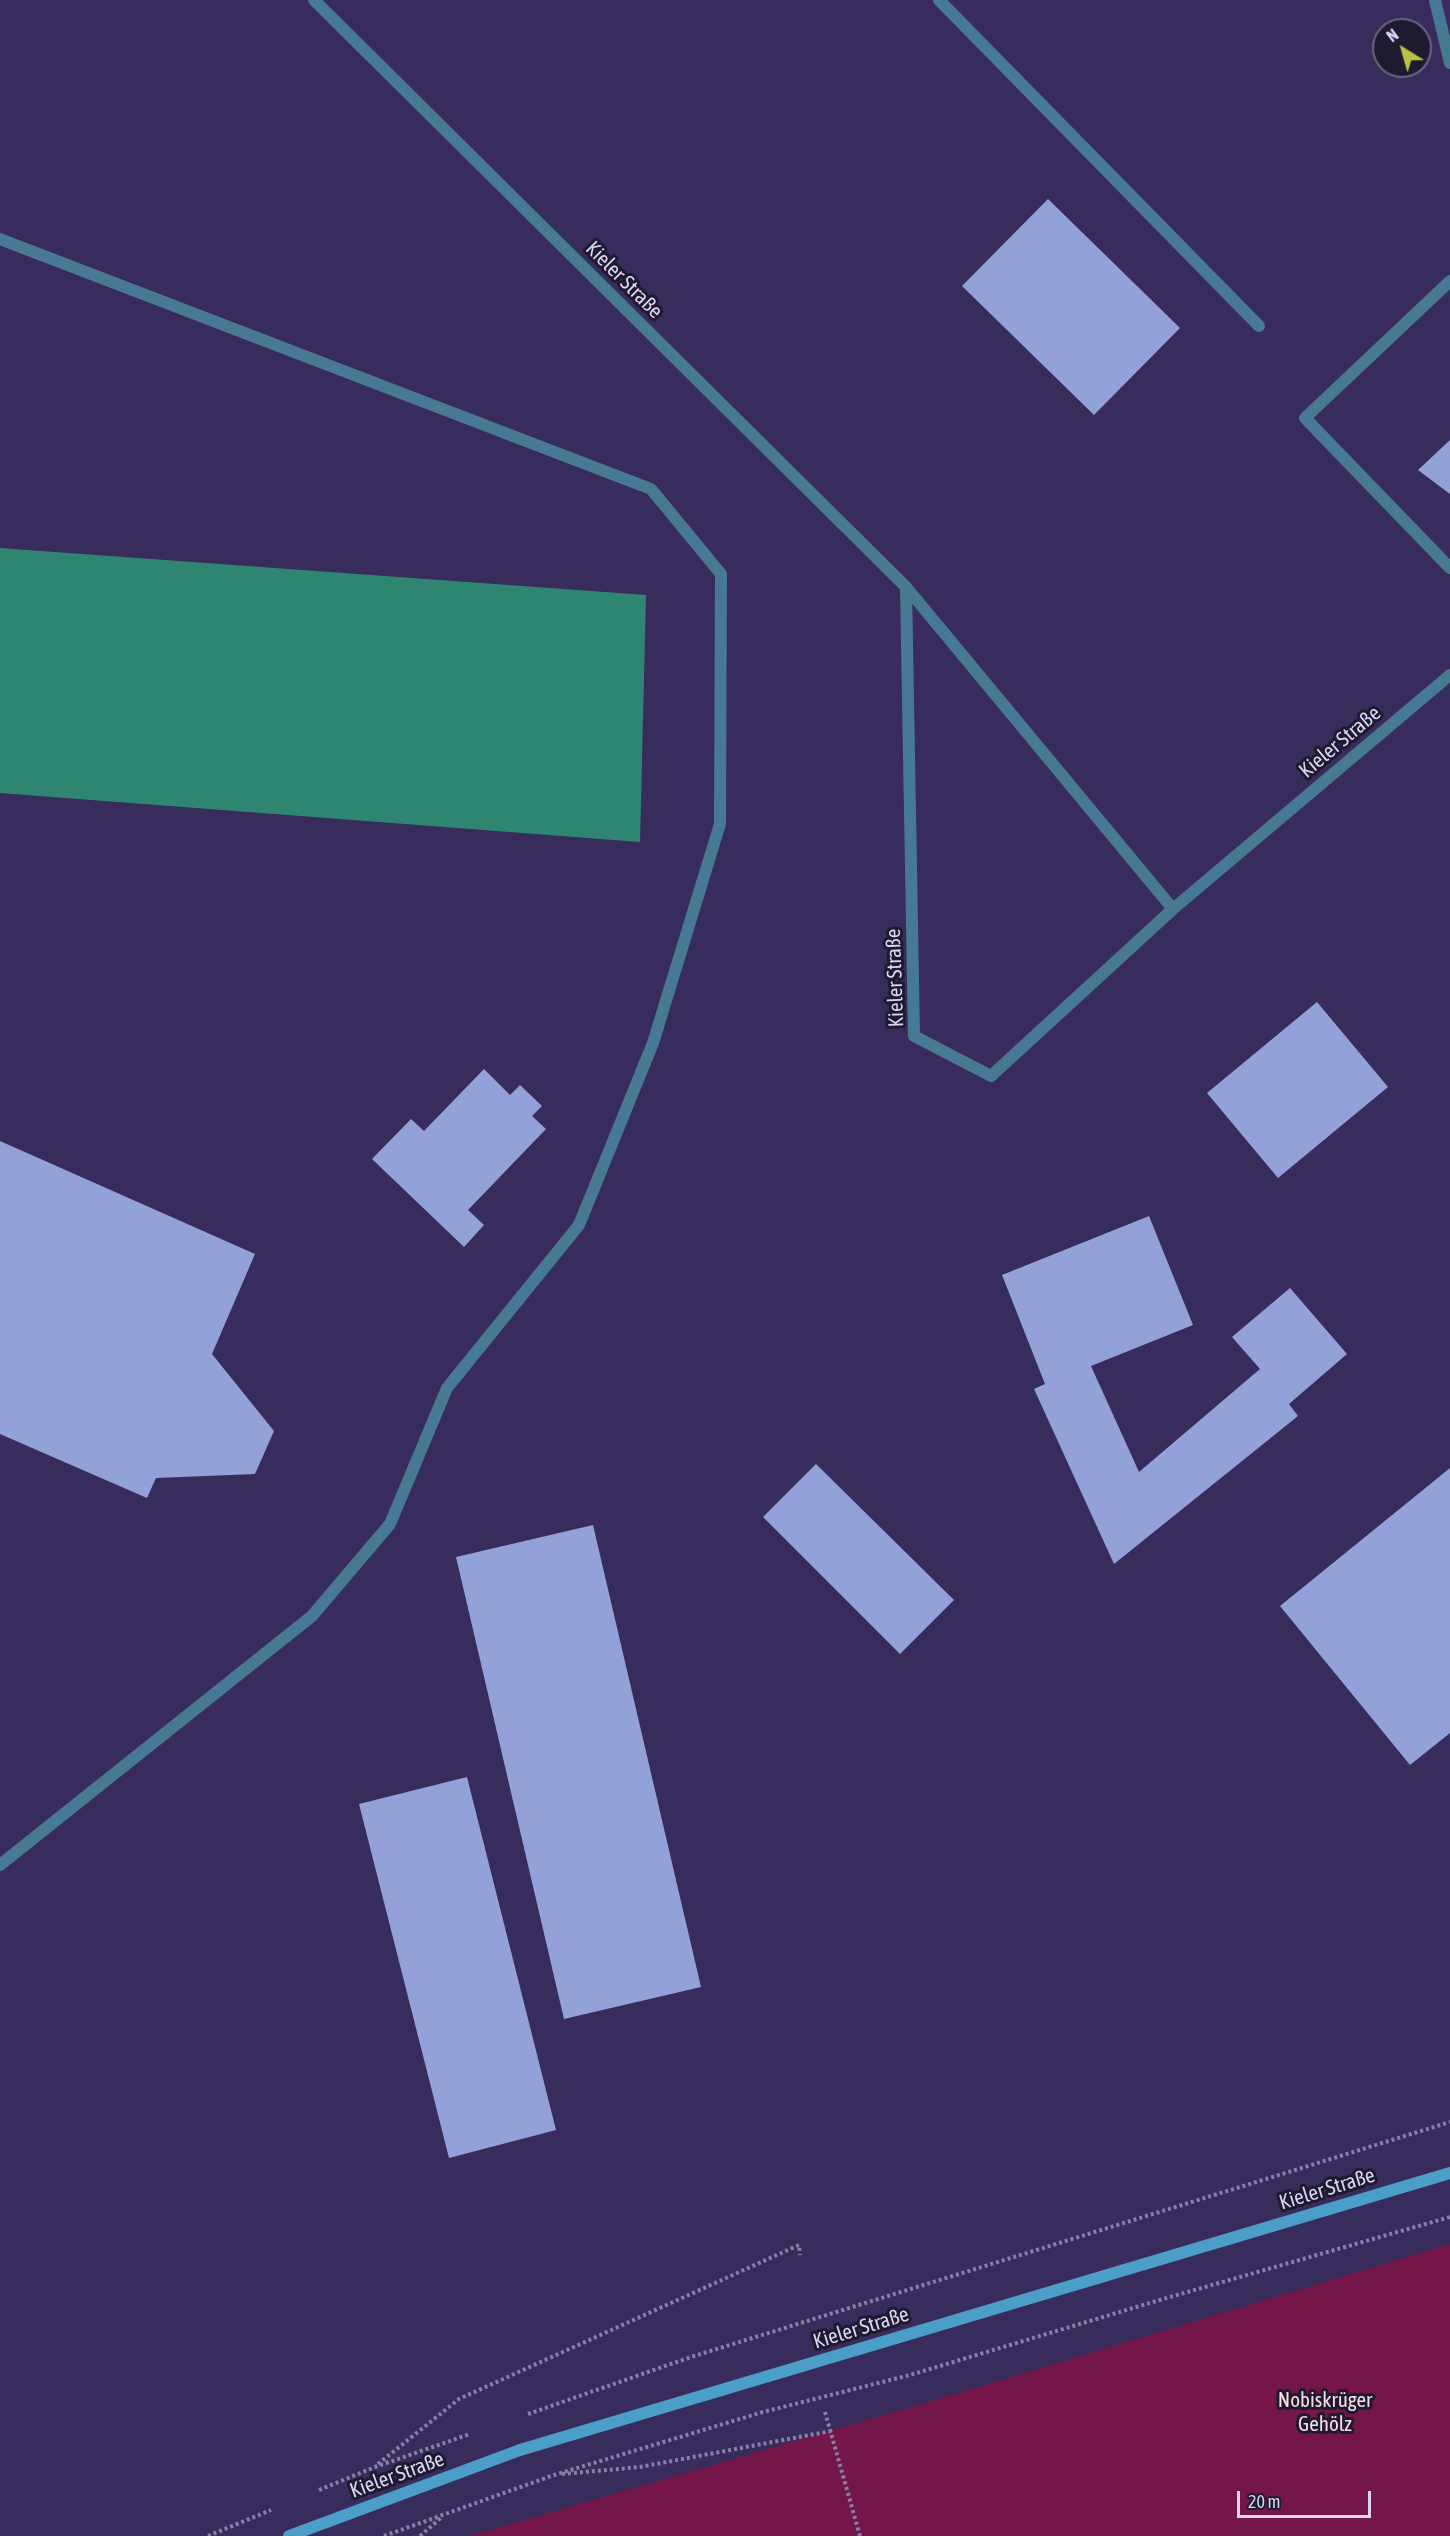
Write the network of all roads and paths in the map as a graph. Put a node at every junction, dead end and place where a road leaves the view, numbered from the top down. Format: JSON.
{"nodes":[{"id":1,"x":314,"y":0,"type":"edge"},
{"id":2,"x":939,"y":0,"type":"edge"},
{"id":3,"x":1435,"y":0,"type":"edge"},
{"id":4,"x":1450,"y":63,"type":"edge"},
{"id":5,"x":0,"y":239,"type":"edge"},
{"id":6,"x":1450,"y":281,"type":"edge"},
{"id":7,"x":1259,"y":326,"type":"dead end"},
{"id":8,"x":1450,"y":568,"type":"edge"},
{"id":9,"x":906,"y":587,"type":"junction"},
{"id":10,"x":1450,"y":675,"type":"edge"},
{"id":11,"x":1173,"y":909,"type":"junction"},
{"id":12,"x":0,"y":1865,"type":"edge"},
{"id":13,"x":1450,"y":2122,"type":"edge"},
{"id":14,"x":1450,"y":2173,"type":"edge"},
{"id":15,"x":1450,"y":2217,"type":"edge"},
{"id":16,"x":800,"y":2255,"type":"dead end"},
{"id":17,"x":825,"y":2412,"type":"dead end"},
{"id":18,"x":522,"y":2416,"type":"dead end"},
{"id":19,"x":831,"y":2431,"type":"junction"},
{"id":20,"x":476,"y":2432,"type":"dead end"},
{"id":21,"x":554,"y":2475,"type":"junction"},
{"id":22,"x":445,"y":2514,"type":"junction"},
{"id":23,"x":288,"y":2536,"type":"edge"},
{"id":24,"x":384,"y":2536,"type":"edge"},
{"id":25,"x":420,"y":2536,"type":"edge"},
{"id":26,"x":860,"y":2536,"type":"edge"}],
"edges":[{"from":1,"to":9,"type":"street","name":"Kieler Straße"},
{"from":2,"to":7,"type":"street"},
{"from":3,"to":4,"type":"street"},
{"from":5,"to":12,"type":"street"},
{"from":6,"to":8,"type":"street"},
{"from":9,"to":11,"type":"street","name":"Kieler Straße"},
{"from":9,"to":11,"type":"street","name":"Kieler Straße"},
{"from":10,"to":11,"type":"street","name":"Kieler Straße"},
{"from":13,"to":18,"type":"path"},
{"from":14,"to":23,"type":"main road","name":"Kieler Straße"},
{"from":15,"to":21,"type":"path"},
{"from":16,"to":20,"type":"path"},
{"from":17,"to":19,"type":"path"},
{"from":19,"to":21,"type":"path"},
{"from":19,"to":26,"type":"path"},
{"from":21,"to":22,"type":"path"},
{"from":22,"to":24,"type":"path"},
{"from":22,"to":25,"type":"path"}]}
